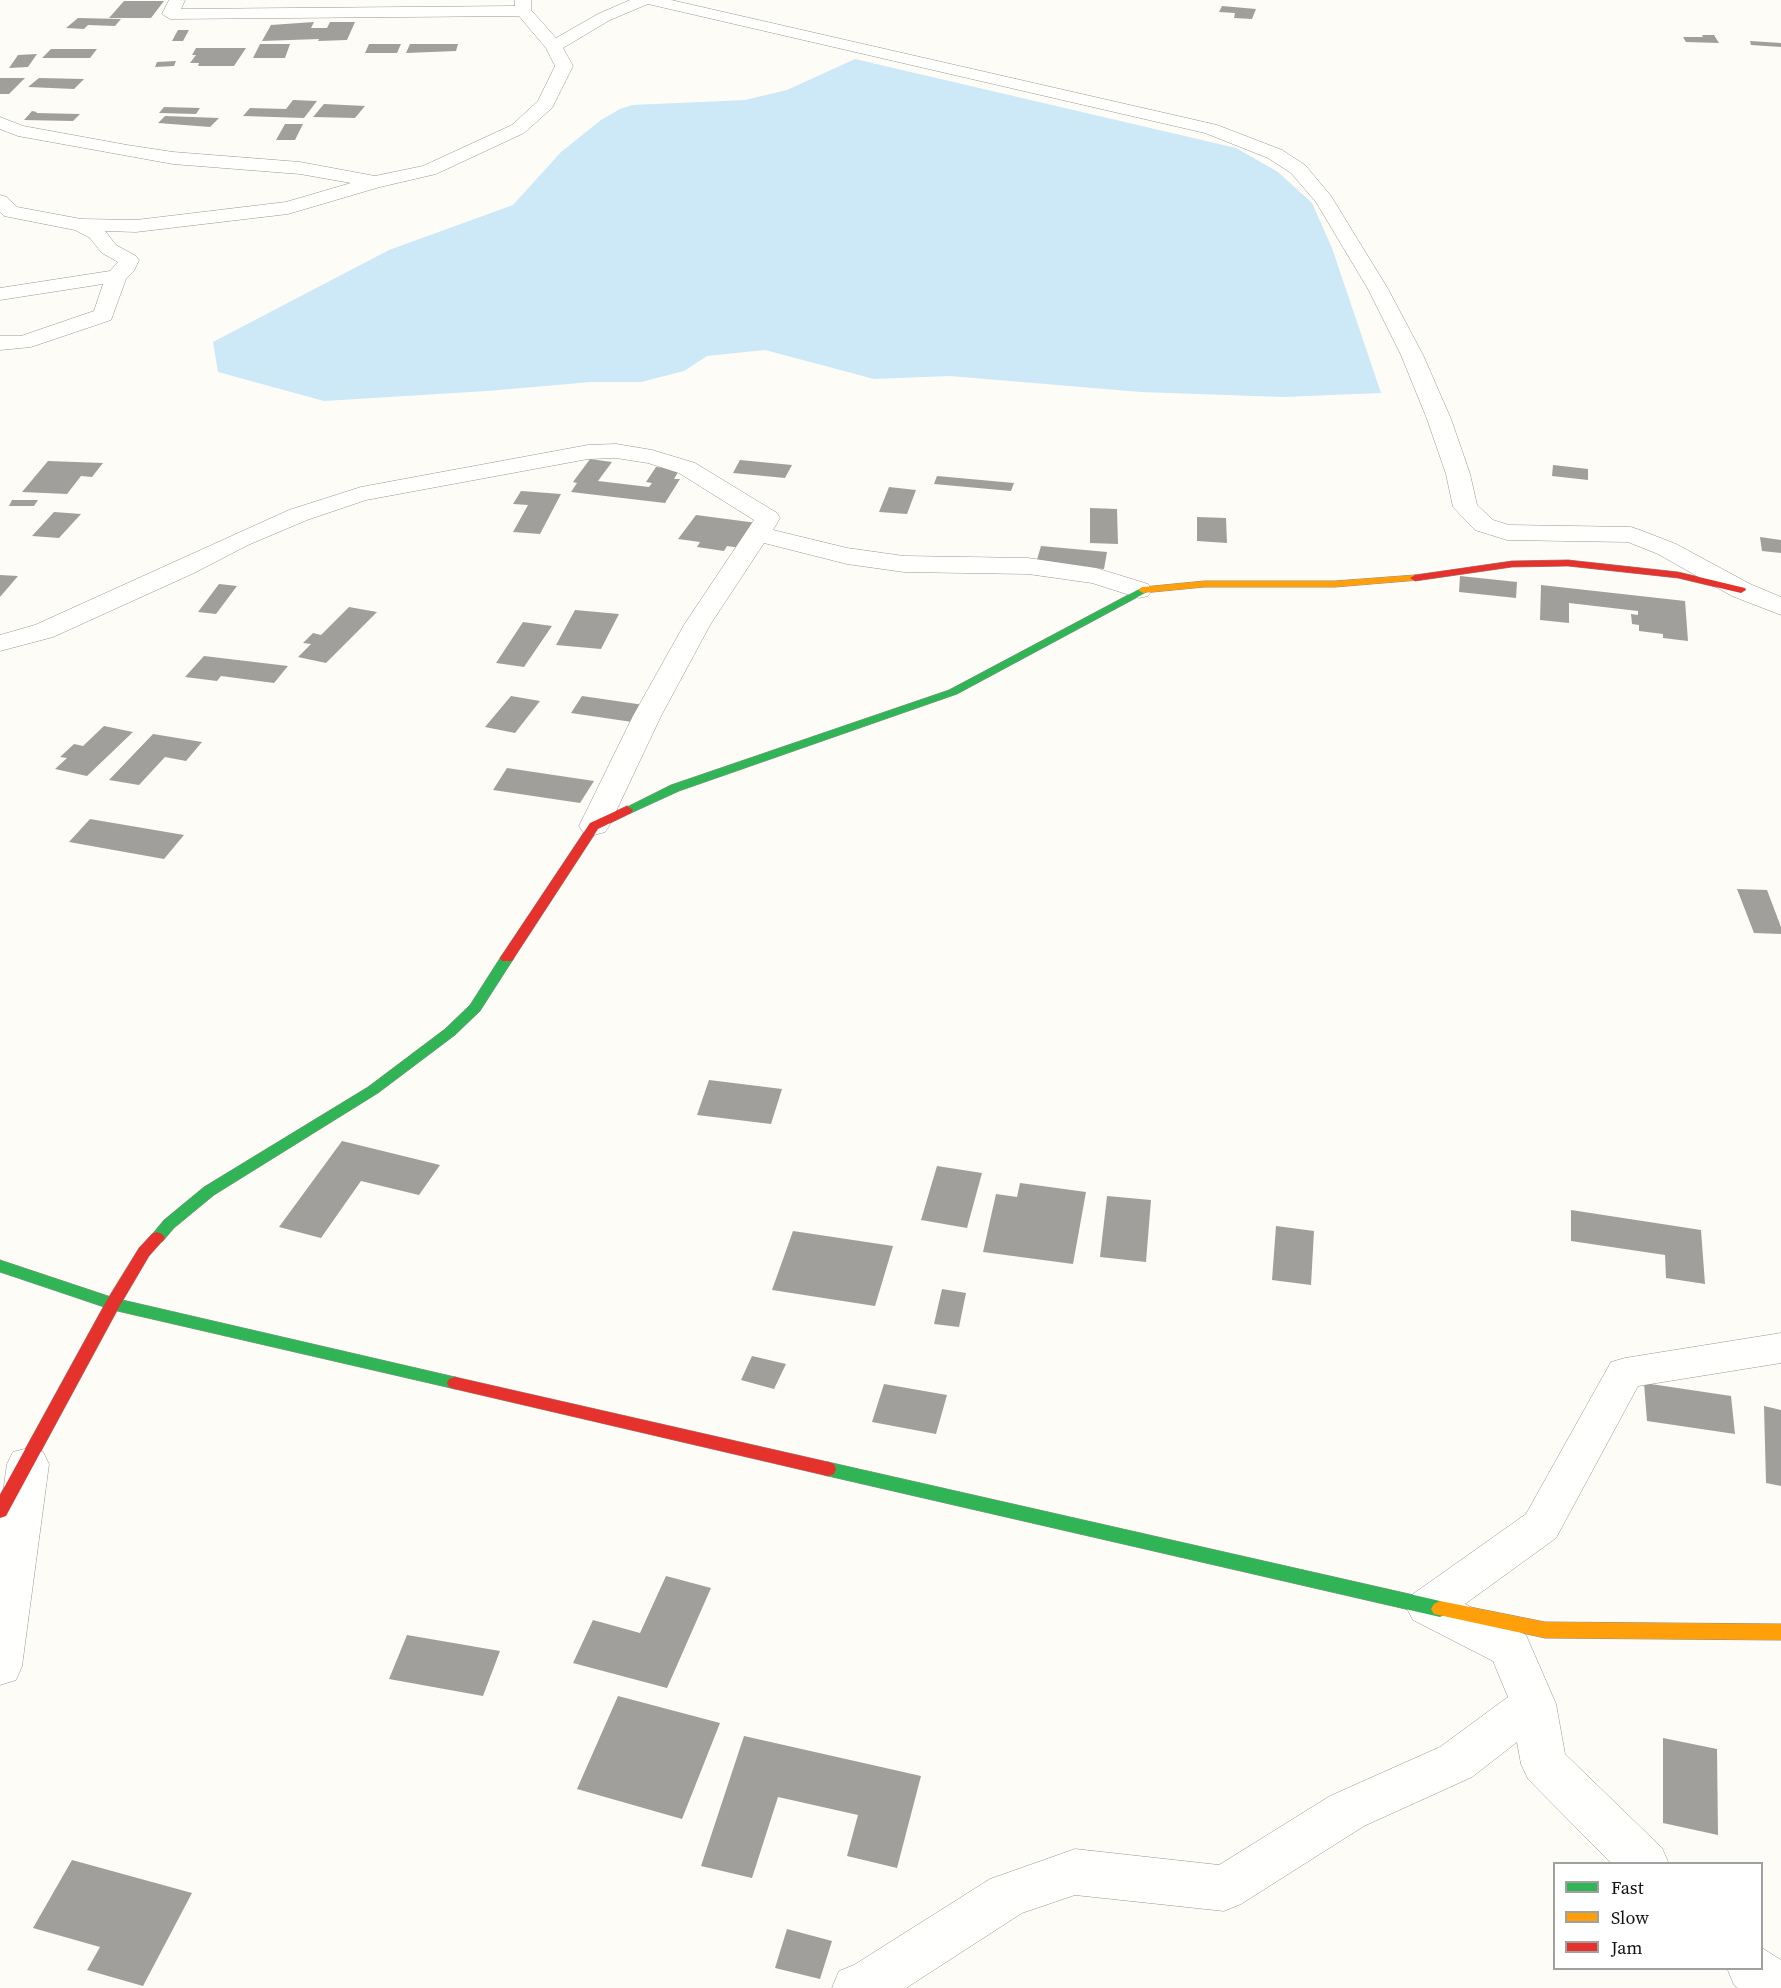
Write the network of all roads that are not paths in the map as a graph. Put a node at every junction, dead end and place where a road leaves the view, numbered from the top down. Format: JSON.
{"nodes":[{"id":1,"x":177,"y":0,"type":"edge"},
{"id":2,"x":644,"y":0,"type":"edge"},
{"id":3,"x":650,"y":0,"type":"edge"},
{"id":4,"x":523,"y":6,"type":"edge"},
{"id":5,"x":554,"y":46,"type":"junction"},
{"id":6,"x":0,"y":122,"type":"edge"},
{"id":7,"x":375,"y":182,"type":"junction"},
{"id":8,"x":0,"y":201,"type":"edge"},
{"id":9,"x":81,"y":225,"type":"junction"},
{"id":10,"x":116,"y":276,"type":"junction"},
{"id":11,"x":0,"y":294,"type":"edge"},
{"id":12,"x":23,"y":342,"type":"junction"},
{"id":13,"x":0,"y":343,"type":"edge"},
{"id":14,"x":0,"y":356,"type":"edge"},
{"id":15,"x":760,"y":534,"type":"junction"},
{"id":16,"x":1139,"y":590,"type":"junction"},
{"id":17,"x":1741,"y":590,"type":"junction"},
{"id":18,"x":1781,"y":607,"type":"edge"},
{"id":19,"x":0,"y":643,"type":"edge"},
{"id":20,"x":594,"y":826,"type":"junction"},
{"id":21,"x":0,"y":1266,"type":"edge"},
{"id":22,"x":113,"y":1304,"type":"junction"},
{"id":23,"x":1781,"y":1348,"type":"edge"},
{"id":24,"x":29,"y":1460,"type":"junction"},
{"id":25,"x":0,"y":1511,"type":"edge"},
{"id":26,"x":1428,"y":1607,"type":"junction"},
{"id":27,"x":1781,"y":1632,"type":"edge"},
{"id":28,"x":0,"y":1666,"type":"edge"},
{"id":29,"x":1533,"y":1704,"type":"junction"},
{"id":30,"x":1644,"y":1862,"type":"edge"},
{"id":31,"x":1755,"y":1970,"type":"edge"},
{"id":32,"x":857,"y":1988,"type":"edge"},
{"id":33,"x":1778,"y":1988,"type":"edge"}],
"edges":[{"from":1,"to":4,"type":"street"},
{"from":2,"to":5,"type":"street"},
{"from":3,"to":17,"type":"street"},
{"from":4,"to":5,"type":"street"},
{"from":5,"to":7,"type":"street"},
{"from":6,"to":7,"type":"street"},
{"from":7,"to":9,"type":"street"},
{"from":8,"to":9,"type":"street"},
{"from":9,"to":10,"type":"street"},
{"from":10,"to":11,"type":"street"},
{"from":10,"to":12,"type":"street"},
{"from":12,"to":13,"type":"street"},
{"from":12,"to":14,"type":"street"},
{"from":15,"to":16,"type":"street"},
{"from":15,"to":19,"type":"street"},
{"from":15,"to":20,"type":"street"},
{"from":16,"to":17,"type":"street"},
{"from":16,"to":20,"type":"street"},
{"from":17,"to":18,"type":"street"},
{"from":20,"to":22,"type":"street"},
{"from":21,"to":22,"type":"street"},
{"from":22,"to":24,"type":"street"},
{"from":22,"to":26,"type":"street"},
{"from":23,"to":26,"type":"street"},
{"from":24,"to":25,"type":"street"},
{"from":24,"to":28,"type":"street"},
{"from":26,"to":27,"type":"street"},
{"from":26,"to":29,"type":"street"},
{"from":29,"to":30,"type":"street"},
{"from":29,"to":32,"type":"street"},
{"from":31,"to":33,"type":"street"}]}
